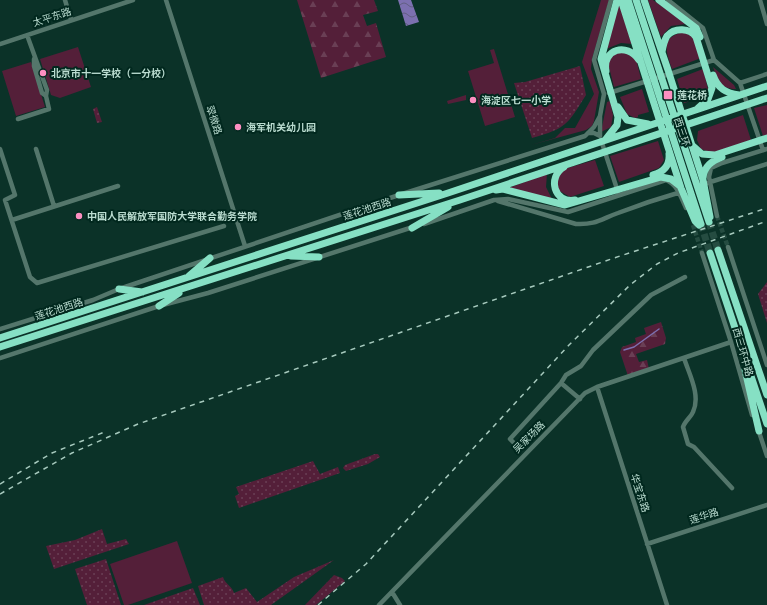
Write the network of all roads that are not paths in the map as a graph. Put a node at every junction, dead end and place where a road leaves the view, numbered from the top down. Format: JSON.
{"nodes":[{"id":1,"x":65,"y":0,"type":"edge"},
{"id":2,"x":133,"y":0,"type":"edge"},
{"id":3,"x":166,"y":0,"type":"edge"},
{"id":4,"x":611,"y":0,"type":"edge"},
{"id":5,"x":617,"y":0,"type":"edge"},
{"id":6,"x":621,"y":0,"type":"edge"},
{"id":7,"x":628,"y":0,"type":"edge"},
{"id":8,"x":636,"y":0,"type":"edge"},
{"id":9,"x":644,"y":0,"type":"edge"},
{"id":10,"x":659,"y":0,"type":"edge"},
{"id":11,"x":668,"y":0,"type":"edge"},
{"id":12,"x":760,"y":0,"type":"edge"},
{"id":13,"x":72,"y":20,"type":"junction"},
{"id":14,"x":767,"y":24,"type":"edge"},
{"id":15,"x":27,"y":35,"type":"junction"},
{"id":16,"x":0,"y":44,"type":"edge"},
{"id":17,"x":662,"y":52,"type":"junction"},
{"id":18,"x":704,"y":53,"type":"junction"},
{"id":19,"x":714,"y":60,"type":"junction"},
{"id":20,"x":642,"y":65,"type":"junction"},
{"id":21,"x":767,"y":74,"type":"edge"},
{"id":22,"x":650,"y":77,"type":"junction"},
{"id":23,"x":740,"y":83,"type":"junction"},
{"id":24,"x":767,"y":86,"type":"edge"},
{"id":25,"x":610,"y":87,"type":"junction"},
{"id":26,"x":653,"y":87,"type":"junction"},
{"id":27,"x":604,"y":94,"type":"junction"},
{"id":28,"x":739,"y":95,"type":"junction"},
{"id":29,"x":766,"y":99,"type":"edge"},
{"id":30,"x":696,"y":110,"type":"junction"},
{"id":31,"x":600,"y":116,"type":"junction"},
{"id":32,"x":18,"y":119,"type":"dead end"},
{"id":33,"x":650,"y":125,"type":"junction"},
{"id":34,"x":588,"y":133,"type":"junction"},
{"id":35,"x":601,"y":139,"type":"junction"},
{"id":36,"x":765,"y":143,"type":"edge"},
{"id":37,"x":692,"y":144,"type":"junction"},
{"id":38,"x":753,"y":144,"type":"junction"},
{"id":39,"x":668,"y":145,"type":"junction"},
{"id":40,"x":0,"y":149,"type":"edge"},
{"id":41,"x":36,"y":149,"type":"dead end"},
{"id":42,"x":570,"y":163,"type":"junction"},
{"id":43,"x":767,"y":164,"type":"edge"},
{"id":44,"x":703,"y":180,"type":"junction"},
{"id":45,"x":118,"y":186,"type":"dead end"},
{"id":46,"x":625,"y":186,"type":"junction"},
{"id":47,"x":681,"y":188,"type":"junction"},
{"id":48,"x":489,"y":190,"type":"junction"},
{"id":49,"x":607,"y":192,"type":"junction"},
{"id":50,"x":448,"y":193,"type":"junction"},
{"id":51,"x":399,"y":195,"type":"junction"},
{"id":52,"x":619,"y":196,"type":"junction"},
{"id":53,"x":460,"y":200,"type":"junction"},
{"id":54,"x":494,"y":200,"type":"junction"},
{"id":55,"x":54,"y":206,"type":"junction"},
{"id":56,"x":717,"y":216,"type":"tunnel mouth"},
{"id":57,"x":12,"y":220,"type":"junction"},
{"id":58,"x":698,"y":225,"type":"junction"},
{"id":59,"x":224,"y":226,"type":"dead end"},
{"id":60,"x":412,"y":228,"type":"junction"},
{"id":61,"x":245,"y":246,"type":"junction"},
{"id":62,"x":728,"y":247,"type":"tunnel mouth"},
{"id":63,"x":718,"y":250,"type":"tunnel mouth"},
{"id":64,"x":702,"y":253,"type":"tunnel mouth"},
{"id":65,"x":710,"y":253,"type":"tunnel mouth"},
{"id":66,"x":285,"y":256,"type":"junction"},
{"id":67,"x":320,"y":257,"type":"junction"},
{"id":68,"x":210,"y":258,"type":"junction"},
{"id":69,"x":685,"y":277,"type":"dead end"},
{"id":70,"x":184,"y":279,"type":"junction"},
{"id":71,"x":187,"y":288,"type":"junction"},
{"id":72,"x":119,"y":289,"type":"junction"},
{"id":73,"x":144,"y":292,"type":"junction"},
{"id":74,"x":159,"y":306,"type":"junction"},
{"id":75,"x":745,"y":328,"type":"junction"},
{"id":76,"x":0,"y":329,"type":"edge"},
{"id":77,"x":737,"y":331,"type":"junction"},
{"id":78,"x":0,"y":338,"type":"edge"},
{"id":79,"x":731,"y":342,"type":"junction"},
{"id":80,"x":0,"y":348,"type":"edge"},
{"id":81,"x":0,"y":358,"type":"edge"},
{"id":82,"x":684,"y":358,"type":"junction"},
{"id":83,"x":767,"y":365,"type":"edge"},
{"id":84,"x":767,"y":378,"type":"edge"},
{"id":85,"x":561,"y":383,"type":"junction"},
{"id":86,"x":597,"y":387,"type":"junction"},
{"id":87,"x":767,"y":395,"type":"edge"},
{"id":88,"x":580,"y":399,"type":"junction"},
{"id":89,"x":767,"y":424,"type":"edge"},
{"id":90,"x":759,"y":431,"type":"junction"},
{"id":91,"x":516,"y":445,"type":"dead end"},
{"id":92,"x":767,"y":456,"type":"edge"},
{"id":93,"x":732,"y":488,"type":"dead end"},
{"id":94,"x":767,"y":505,"type":"edge"},
{"id":95,"x":647,"y":544,"type":"junction"},
{"id":96,"x":392,"y":592,"type":"junction"},
{"id":97,"x":378,"y":605,"type":"edge"},
{"id":98,"x":400,"y":605,"type":"edge"},
{"id":99,"x":667,"y":605,"type":"edge"}],
"edges":[{"from":1,"to":13,"type":"street"},
{"from":2,"to":13,"type":"street","name":"太平东路"},
{"from":3,"to":61,"type":"street","name":"翠微路"},
{"from":4,"to":27,"type":"street"},
{"from":5,"to":25,"type":"highway"},
{"from":6,"to":20,"type":"highway"},
{"from":7,"to":22,"type":"highway"},
{"from":8,"to":44,"type":"highway","name":"西三环"},
{"from":9,"to":17,"type":"highway"},
{"from":10,"to":18,"type":"highway"},
{"from":11,"to":19,"type":"street"},
{"from":12,"to":14,"type":"street"},
{"from":13,"to":15,"type":"street","name":"太平东路"},
{"from":15,"to":16,"type":"street","name":"太平东路"},
{"from":15,"to":32,"type":"street"},
{"from":17,"to":18,"type":"highway"},
{"from":17,"to":37,"type":"highway"},
{"from":18,"to":28,"type":"highway"},
{"from":18,"to":30,"type":"highway"},
{"from":19,"to":23,"type":"street"},
{"from":19,"to":27,"type":"street"},
{"from":20,"to":22,"type":"highway"},
{"from":20,"to":25,"type":"highway"},
{"from":21,"to":23,"type":"street"},
{"from":22,"to":26,"type":"highway"},
{"from":23,"to":36,"type":"street"},
{"from":24,"to":28,"type":"highway","name":"莲花池西路"},
{"from":25,"to":33,"type":"highway"},
{"from":25,"to":35,"type":"highway"},
{"from":26,"to":39,"type":"highway"},
{"from":26,"to":58,"type":"highway","name":"西三环"},
{"from":27,"to":31,"type":"street"},
{"from":28,"to":30,"type":"highway","name":"莲花池西路"},
{"from":29,"to":42,"type":"highway","name":"莲花池西路"},
{"from":30,"to":33,"type":"highway","name":"莲花池西路"},
{"from":31,"to":34,"type":"street"},
{"from":31,"to":35,"type":"street"},
{"from":33,"to":35,"type":"highway","name":"莲花池西路"},
{"from":34,"to":35,"type":"street"},
{"from":34,"to":51,"type":"street","name":"莲花池西路"},
{"from":35,"to":50,"type":"highway","name":"莲花池西路"},
{"from":35,"to":52,"type":"street"},
{"from":36,"to":38,"type":"highway"},
{"from":36,"to":56,"type":"street"},
{"from":37,"to":38,"type":"highway"},
{"from":37,"to":44,"type":"highway"},
{"from":38,"to":44,"type":"highway"},
{"from":39,"to":46,"type":"highway"},
{"from":39,"to":47,"type":"highway"},
{"from":40,"to":57,"type":"street"},
{"from":41,"to":55,"type":"street"},
{"from":42,"to":48,"type":"highway","name":"莲花池西路"},
{"from":42,"to":49,"type":"highway"},
{"from":43,"to":54,"type":"street"},
{"from":45,"to":55,"type":"street"},
{"from":46,"to":47,"type":"highway"},
{"from":46,"to":49,"type":"highway"},
{"from":47,"to":58,"type":"highway"},
{"from":48,"to":49,"type":"highway"},
{"from":48,"to":53,"type":"highway","name":"莲花池西路"},
{"from":50,"to":51,"type":"highway"},
{"from":50,"to":70,"type":"highway","name":"莲花池西路"},
{"from":51,"to":61,"type":"street","name":"莲花池西路"},
{"from":52,"to":54,"type":"street"},
{"from":52,"to":58,"type":"street"},
{"from":53,"to":60,"type":"highway"},
{"from":53,"to":66,"type":"highway","name":"莲花池西路"},
{"from":54,"to":60,"type":"street"},
{"from":55,"to":57,"type":"street"},
{"from":57,"to":59,"type":"street"},
{"from":60,"to":67,"type":"street"},
{"from":61,"to":68,"type":"street","name":"莲花池西路"},
{"from":62,"to":83,"type":"street","name":"西三环中路"},
{"from":63,"to":75,"type":"highway"},
{"from":64,"to":79,"type":"street","name":"西三环中路"},
{"from":65,"to":77,"type":"highway"},
{"from":66,"to":67,"type":"highway"},
{"from":66,"to":71,"type":"highway","name":"莲花池西路"},
{"from":67,"to":74,"type":"street"},
{"from":68,"to":70,"type":"highway"},
{"from":68,"to":72,"type":"street","name":"莲花池西路"},
{"from":69,"to":85,"type":"street"},
{"from":70,"to":73,"type":"highway","name":"莲花池西路"},
{"from":71,"to":74,"type":"highway"},
{"from":71,"to":80,"type":"highway","name":"莲花池西路"},
{"from":72,"to":73,"type":"highway"},
{"from":72,"to":76,"type":"street","name":"莲花池西路"},
{"from":73,"to":78,"type":"highway","name":"莲花池西路"},
{"from":74,"to":81,"type":"street"},
{"from":75,"to":84,"type":"highway"},
{"from":75,"to":87,"type":"highway"},
{"from":77,"to":89,"type":"highway"},
{"from":77,"to":90,"type":"highway"},
{"from":79,"to":82,"type":"street","name":"吴家场路"},
{"from":79,"to":90,"type":"street","name":"西三环中路"},
{"from":82,"to":86,"type":"street","name":"吴家场路"},
{"from":82,"to":93,"type":"street"},
{"from":85,"to":88,"type":"street"},
{"from":85,"to":91,"type":"street"},
{"from":86,"to":88,"type":"street","name":"吴家场路"},
{"from":86,"to":95,"type":"street","name":"华宝东路"},
{"from":88,"to":96,"type":"street","name":"吴家场路"},
{"from":90,"to":92,"type":"street","name":"西三环中路"},
{"from":94,"to":95,"type":"street","name":"莲华路"},
{"from":95,"to":99,"type":"street","name":"华宝东路"},
{"from":96,"to":97,"type":"street","name":"吴家场路"},
{"from":96,"to":98,"type":"street"}]}
